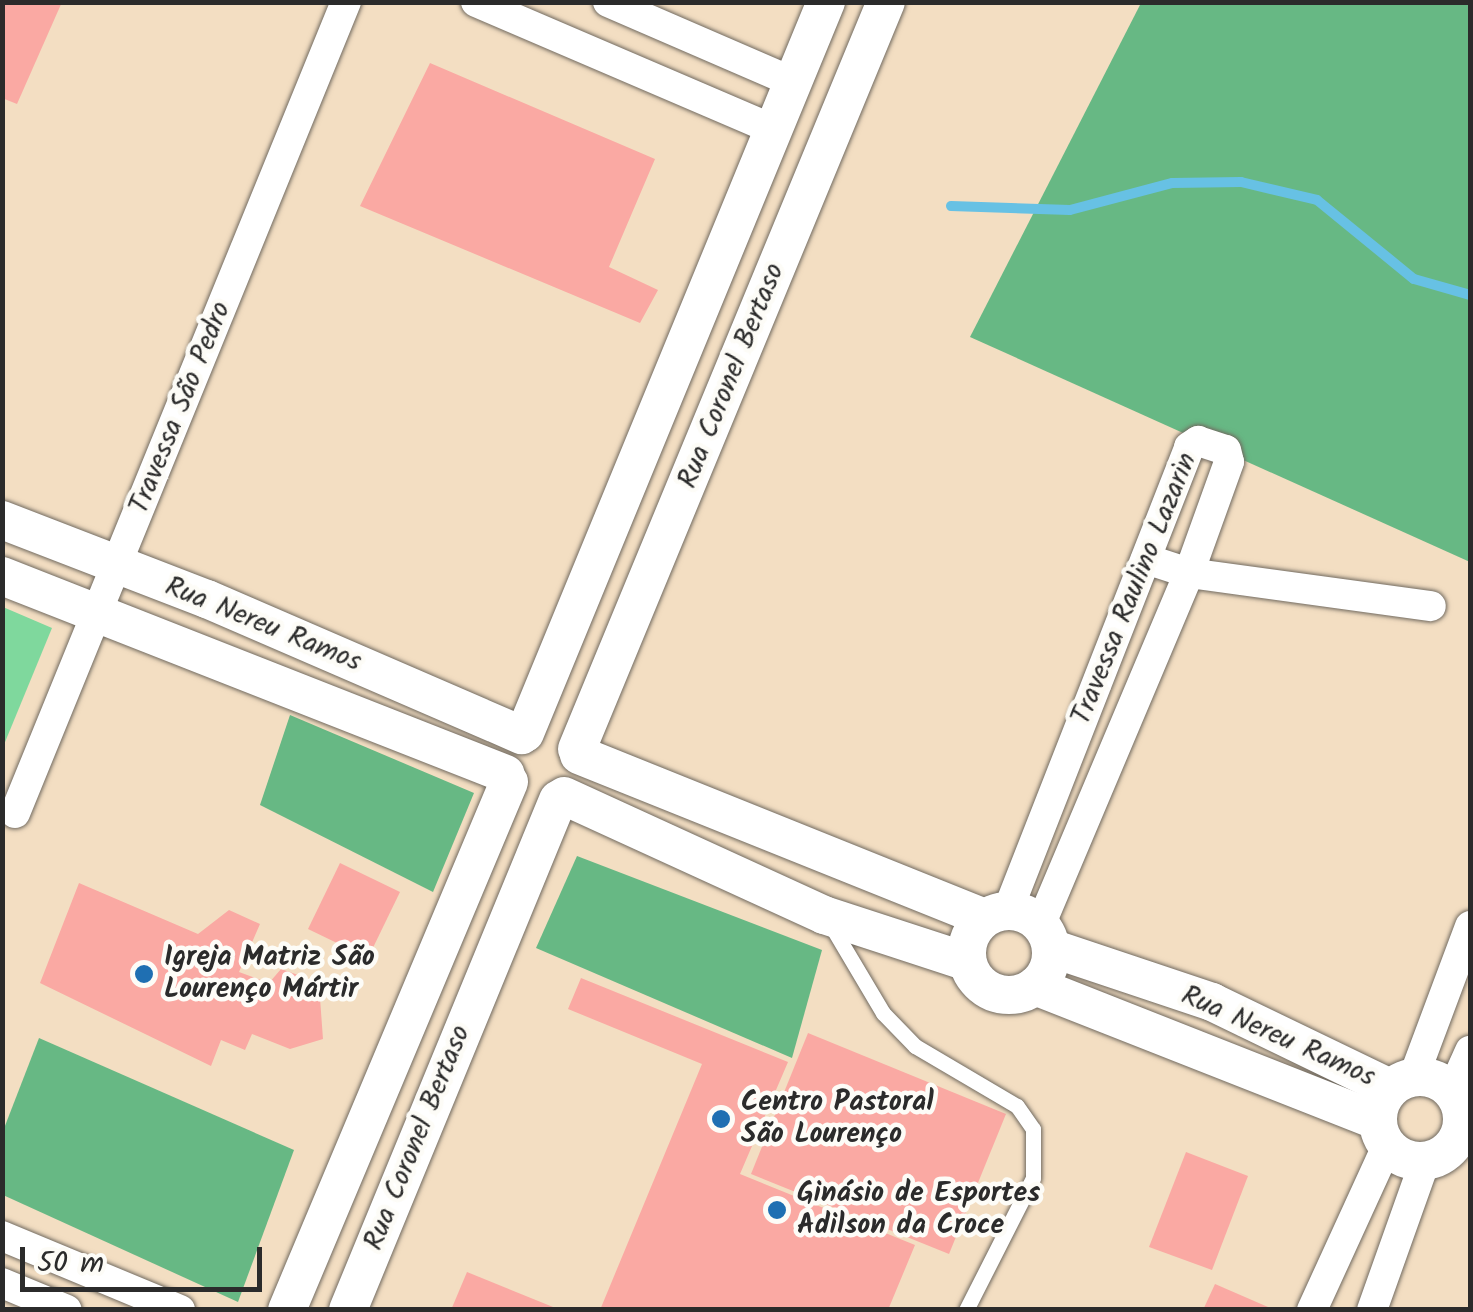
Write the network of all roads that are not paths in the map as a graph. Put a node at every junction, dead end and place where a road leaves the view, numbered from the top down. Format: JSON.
{"nodes":[{"id":1,"x":346,"y":2,"type":"edge"},
{"id":2,"x":476,"y":2,"type":"edge"},
{"id":3,"x":608,"y":2,"type":"edge"},
{"id":4,"x":826,"y":2,"type":"edge"},
{"id":5,"x":886,"y":2,"type":"edge"},
{"id":6,"x":793,"y":82,"type":"junction"},
{"id":7,"x":773,"y":129,"type":"junction"},
{"id":8,"x":651,"y":426,"type":"junction"},
{"id":9,"x":702,"y":449,"type":"junction"},
{"id":10,"x":2,"y":520,"type":"edge"},
{"id":11,"x":1146,"y":559,"type":"junction"},
{"id":12,"x":116,"y":567,"type":"junction"},
{"id":13,"x":1189,"y":573,"type":"junction"},
{"id":14,"x":2,"y":576,"type":"edge"},
{"id":15,"x":1430,"y":606,"type":"dead end"},
{"id":16,"x":98,"y":615,"type":"junction"},
{"id":17,"x":524,"y":734,"type":"junction"},
{"id":18,"x":578,"y":752,"type":"junction"},
{"id":19,"x":508,"y":778,"type":"junction"},
{"id":20,"x":561,"y":798,"type":"junction"},
{"id":21,"x":15,"y":813,"type":"dead end"},
{"id":22,"x":824,"y":914,"type":"junction"},
{"id":23,"x":1021,"y":925,"type":"junction"},
{"id":24,"x":1470,"y":926,"type":"edge"},
{"id":25,"x":968,"y":962,"type":"junction"},
{"id":26,"x":1035,"y":986,"type":"junction"},
{"id":27,"x":1470,"y":1050,"type":"edge"},
{"id":28,"x":1392,"y":1108,"type":"junction"},
{"id":29,"x":1455,"y":1132,"type":"edge"},
{"id":30,"x":2,"y":1236,"type":"edge"},
{"id":31,"x":2,"y":1283,"type":"edge"},
{"id":32,"x":67,"y":1310,"type":"edge"},
{"id":33,"x":180,"y":1310,"type":"edge"},
{"id":34,"x":287,"y":1310,"type":"edge"},
{"id":35,"x":348,"y":1310,"type":"edge"},
{"id":36,"x":966,"y":1310,"type":"edge"},
{"id":37,"x":1312,"y":1310,"type":"edge"},
{"id":38,"x":1372,"y":1310,"type":"edge"}],
"edges":[{"from":1,"to":12,"type":"street","name":"Travessa São Pedro"},
{"from":2,"to":7,"type":"street"},
{"from":3,"to":6,"type":"street"},
{"from":4,"to":6,"type":"street","name":"Rua Coronel Bertaso"},
{"from":5,"to":9,"type":"street","name":"Rua Coronel Bertaso"},
{"from":6,"to":7,"type":"street","name":"Rua Coronel Bertaso"},
{"from":7,"to":8,"type":"street","name":"Rua Coronel Bertaso"},
{"from":8,"to":9,"type":"street"},
{"from":8,"to":17,"type":"street","name":"Rua Coronel Bertaso"},
{"from":9,"to":18,"type":"street","name":"Rua Coronel Bertaso"},
{"from":10,"to":12,"type":"street","name":"Rua Nereu Ramos"},
{"from":11,"to":13,"type":"street"},
{"from":11,"to":13,"type":"street","name":"Travessa Raulino Lazarin"},
{"from":11,"to":23,"type":"street","name":"Travessa Raulino Lazarin"},
{"from":12,"to":16,"type":"street","name":"Travessa São Pedro"},
{"from":12,"to":17,"type":"street","name":"Rua Nereu Ramos"},
{"from":13,"to":15,"type":"street"},
{"from":13,"to":23,"type":"street","name":"Travessa Raulino Lazarin"},
{"from":14,"to":16,"type":"street","name":"Rua Nereu Ramos"},
{"from":16,"to":19,"type":"street","name":"Rua Nereu Ramos"},
{"from":16,"to":21,"type":"street","name":"Travessa São Pedro"},
{"from":17,"to":18,"type":"street"},
{"from":17,"to":19,"type":"street"},
{"from":18,"to":20,"type":"street"},
{"from":18,"to":23,"type":"street","name":"Rua Nereu Ramos"},
{"from":19,"to":20,"type":"street"},
{"from":19,"to":34,"type":"street","name":"Rua Coronel Bertaso"},
{"from":20,"to":22,"type":"street"},
{"from":20,"to":35,"type":"street","name":"Rua Coronel Bertaso"},
{"from":22,"to":25,"type":"street"},
{"from":22,"to":36,"type":"lane"},
{"from":23,"to":25,"type":"street"},
{"from":23,"to":26,"type":"street"},
{"from":23,"to":28,"type":"street","name":"Rua Nereu Ramos"},
{"from":24,"to":28,"type":"street"},
{"from":25,"to":26,"type":"street"},
{"from":26,"to":28,"type":"street","name":"Rua Nereu Ramos"},
{"from":27,"to":29,"type":"street"},
{"from":28,"to":29,"type":"street"},
{"from":28,"to":29,"type":"street"},
{"from":28,"to":37,"type":"street"},
{"from":29,"to":38,"type":"street"},
{"from":30,"to":33,"type":"street"},
{"from":31,"to":32,"type":"street"}]}
